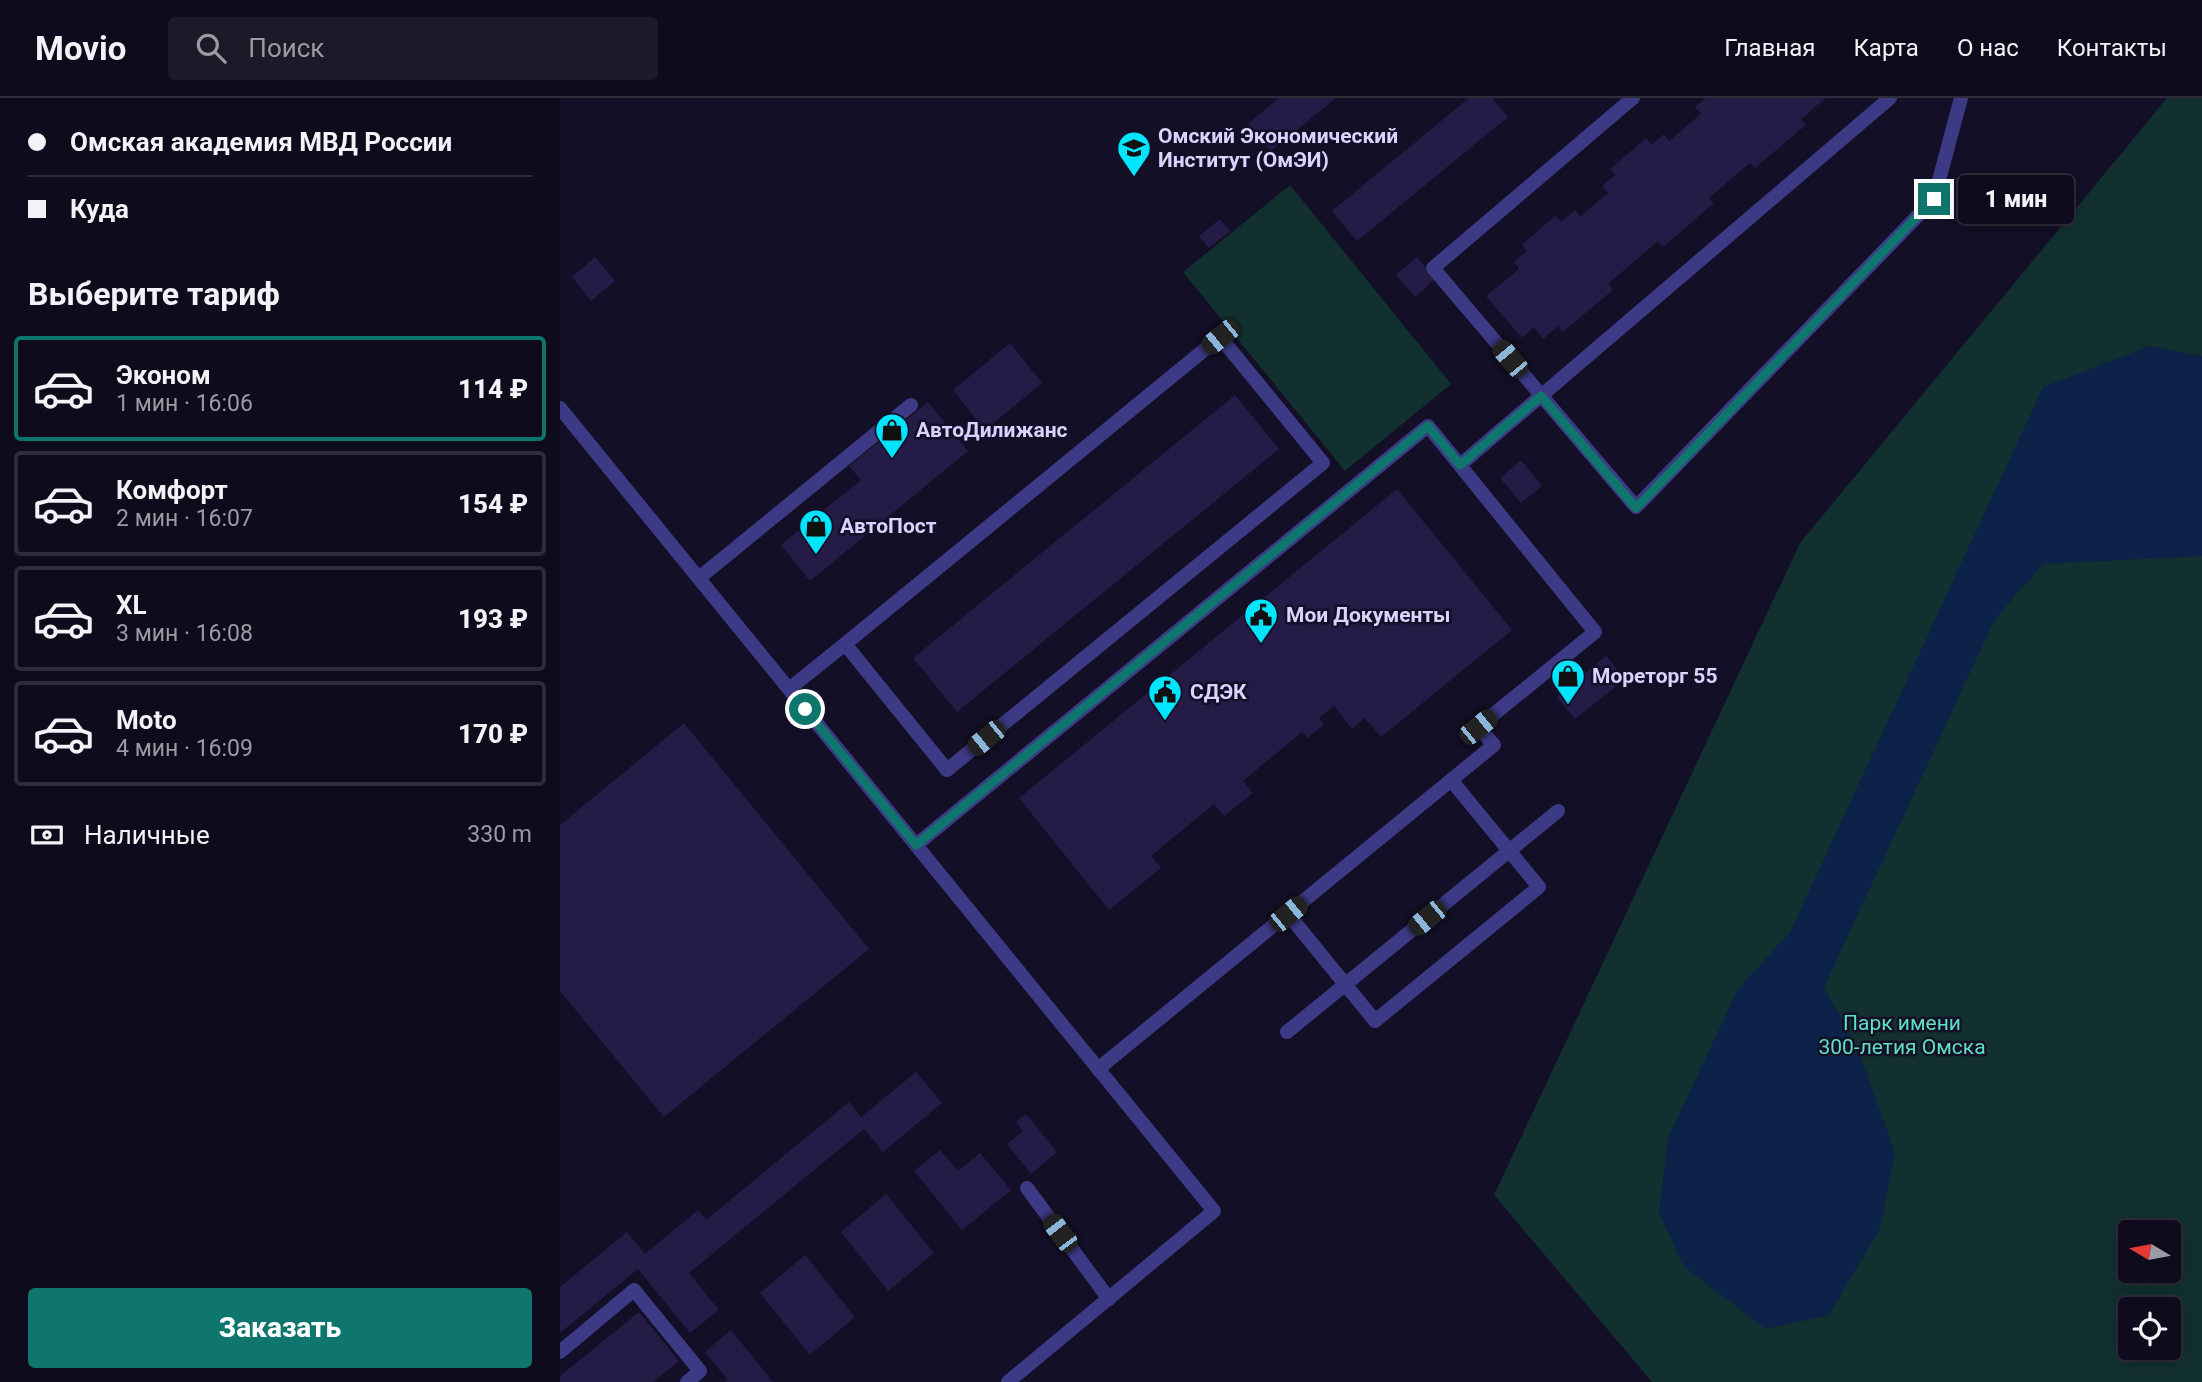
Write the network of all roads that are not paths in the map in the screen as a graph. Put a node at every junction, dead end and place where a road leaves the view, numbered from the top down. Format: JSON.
{"nodes":[{"id":1,"x":1633,"y":98,"type":"edge"},
{"id":2,"x":1890,"y":98,"type":"edge"},
{"id":3,"x":1961,"y":98,"type":"edge"},
{"id":4,"x":1541,"y":396,"type":"junction"},
{"id":5,"x":911,"y":405,"type":"dead end"},
{"id":6,"x":560,"y":408,"type":"edge"},
{"id":7,"x":1460,"y":465,"type":"junction"},
{"id":8,"x":699,"y":578,"type":"junction"},
{"id":9,"x":845,"y":644,"type":"junction"},
{"id":10,"x":789,"y":690,"type":"junction"},
{"id":11,"x":1451,"y":780,"type":"junction"},
{"id":12,"x":1558,"y":811,"type":"dead end"},
{"id":13,"x":916,"y":845,"type":"junction"},
{"id":14,"x":1509,"y":851,"type":"junction"},
{"id":15,"x":1288,"y":914,"type":"junction"},
{"id":16,"x":1345,"y":985,"type":"junction"},
{"id":17,"x":1287,"y":1032,"type":"dead end"},
{"id":18,"x":1098,"y":1069,"type":"junction"},
{"id":19,"x":1027,"y":1188,"type":"dead end"},
{"id":20,"x":1109,"y":1299,"type":"junction"},
{"id":21,"x":560,"y":1352,"type":"edge"},
{"id":22,"x":687,"y":1382,"type":"edge"},
{"id":23,"x":1007,"y":1382,"type":"edge"}],
"edges":[{"from":1,"to":4,"type":"lane"},
{"from":2,"to":4,"type":"lane"},
{"from":3,"to":4,"type":"lane"},
{"from":4,"to":7,"type":"lane"},
{"from":5,"to":8,"type":"lane"},
{"from":6,"to":8,"type":"lane"},
{"from":7,"to":11,"type":"lane"},
{"from":7,"to":13,"type":"lane"},
{"from":8,"to":10,"type":"lane"},
{"from":9,"to":9,"type":"lane"},
{"from":9,"to":10,"type":"lane"},
{"from":10,"to":13,"type":"lane"},
{"from":11,"to":14,"type":"lane"},
{"from":11,"to":15,"type":"lane"},
{"from":12,"to":14,"type":"lane"},
{"from":13,"to":18,"type":"lane"},
{"from":14,"to":16,"type":"lane"},
{"from":14,"to":16,"type":"lane"},
{"from":15,"to":16,"type":"lane"},
{"from":15,"to":18,"type":"lane"},
{"from":16,"to":17,"type":"lane"},
{"from":18,"to":20,"type":"lane"},
{"from":19,"to":20,"type":"lane"},
{"from":20,"to":23,"type":"lane"},
{"from":21,"to":22,"type":"lane"}]}
